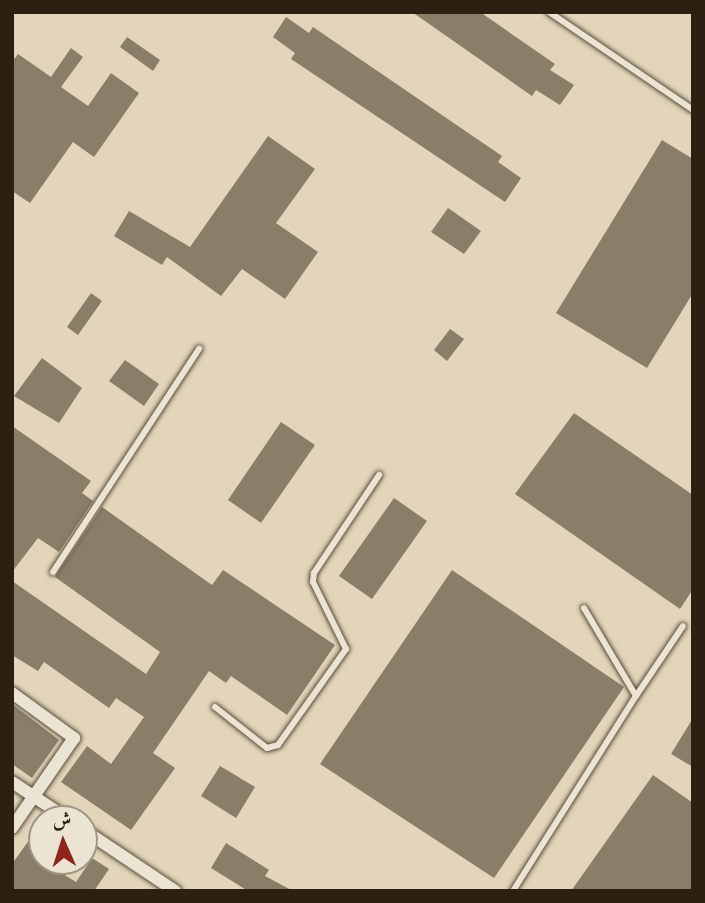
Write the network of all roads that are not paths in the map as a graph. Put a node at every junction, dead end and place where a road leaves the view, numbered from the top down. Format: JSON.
{"nodes":[{"id":1,"x":549,"y":12,"type":"edge"},
{"id":2,"x":693,"y":110,"type":"edge"},
{"id":3,"x":199,"y":349,"type":"dead end"},
{"id":4,"x":379,"y":475,"type":"dead end"},
{"id":5,"x":53,"y":572,"type":"dead end"},
{"id":6,"x":583,"y":608,"type":"dead end"},
{"id":7,"x":683,"y":626,"type":"dead end"},
{"id":8,"x":12,"y":693,"type":"edge"},
{"id":9,"x":636,"y":696,"type":"junction"},
{"id":10,"x":215,"y":707,"type":"dead end"},
{"id":11,"x":12,"y":782,"type":"edge"},
{"id":12,"x":34,"y":796,"type":"junction"},
{"id":13,"x":47,"y":805,"type":"edge"},
{"id":14,"x":12,"y":828,"type":"edge"},
{"id":15,"x":98,"y":839,"type":"edge"},
{"id":16,"x":175,"y":891,"type":"edge"},
{"id":17,"x":513,"y":891,"type":"edge"}],
"edges":[{"from":1,"to":2,"type":"lane"},
{"from":3,"to":5,"type":"lane"},
{"from":4,"to":10,"type":"lane"},
{"from":6,"to":9,"type":"lane"},
{"from":7,"to":9,"type":"lane"},
{"from":8,"to":12,"type":"street"},
{"from":9,"to":17,"type":"lane"},
{"from":11,"to":12,"type":"street"},
{"from":12,"to":13,"type":"street"},
{"from":12,"to":14,"type":"street"},
{"from":15,"to":16,"type":"street"}]}
